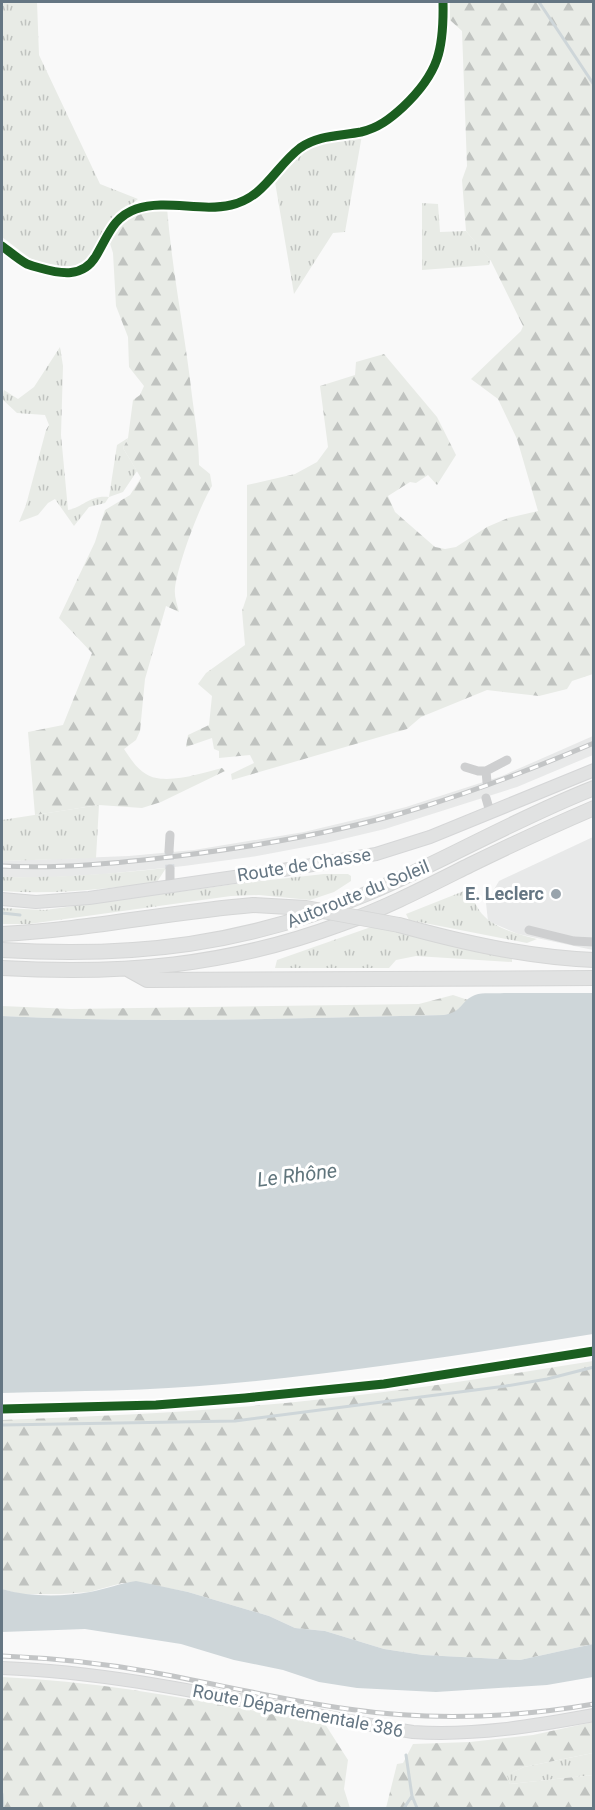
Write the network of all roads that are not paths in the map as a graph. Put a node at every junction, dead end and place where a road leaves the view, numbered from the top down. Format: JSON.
{"nodes":[{"id":1,"x":443,"y":2,"type":"edge"},
{"id":2,"x":2,"y":246,"type":"edge"},
{"id":3,"x":507,"y":760,"type":"dead end"},
{"id":4,"x":465,"y":767,"type":"dead end"},
{"id":5,"x":594,"y":770,"type":"edge"},
{"id":6,"x":486,"y":771,"type":"junction"},
{"id":7,"x":487,"y":782,"type":"dead end"},
{"id":8,"x":594,"y":788,"type":"edge"},
{"id":9,"x":486,"y":798,"type":"dead end"},
{"id":10,"x":594,"y":808,"type":"edge"},
{"id":11,"x":490,"y":812,"type":"junction"},
{"id":12,"x":170,"y":836,"type":"dead end"},
{"id":13,"x":169,"y":851,"type":"tunnel mouth"},
{"id":14,"x":170,"y":870,"type":"tunnel mouth"},
{"id":15,"x":170,"y":886,"type":"junction"},
{"id":16,"x":2,"y":899,"type":"edge"},
{"id":17,"x":529,"y":930,"type":"dead end"},
{"id":18,"x":2,"y":934,"type":"edge"},
{"id":19,"x":594,"y":942,"type":"edge"},
{"id":20,"x":2,"y":950,"type":"edge"},
{"id":21,"x":594,"y":960,"type":"edge"},
{"id":22,"x":2,"y":968,"type":"edge"},
{"id":23,"x":129,"y":970,"type":"junction"},
{"id":24,"x":594,"y":978,"type":"edge"},
{"id":25,"x":2,"y":1668,"type":"edge"},
{"id":26,"x":594,"y":1715,"type":"edge"}],
"edges":[{"from":1,"to":2,"type":"street"},
{"from":3,"to":6,"type":"street"},
{"from":4,"to":6,"type":"street"},
{"from":5,"to":11,"type":"main road","name":"Route de Chasse"},
{"from":6,"to":7,"type":"street"},
{"from":8,"to":20,"type":"highway","name":"Autoroute du Soleil"},
{"from":9,"to":11,"type":"street"},
{"from":10,"to":23,"type":"highway","name":"Autoroute du Soleil"},
{"from":11,"to":15,"type":"main road","name":"Route de Chasse"},
{"from":12,"to":13,"type":"street"},
{"from":14,"to":15,"type":"street"},
{"from":15,"to":16,"type":"main road","name":"Route de Chasse"},
{"from":17,"to":19,"type":"street"},
{"from":18,"to":21,"type":"highway","bridge":true},
{"from":22,"to":23,"type":"highway","name":"Autoroute du Soleil"},
{"from":23,"to":24,"type":"highway"},
{"from":25,"to":26,"type":"main road","name":"Route Départementale 386"}]}
